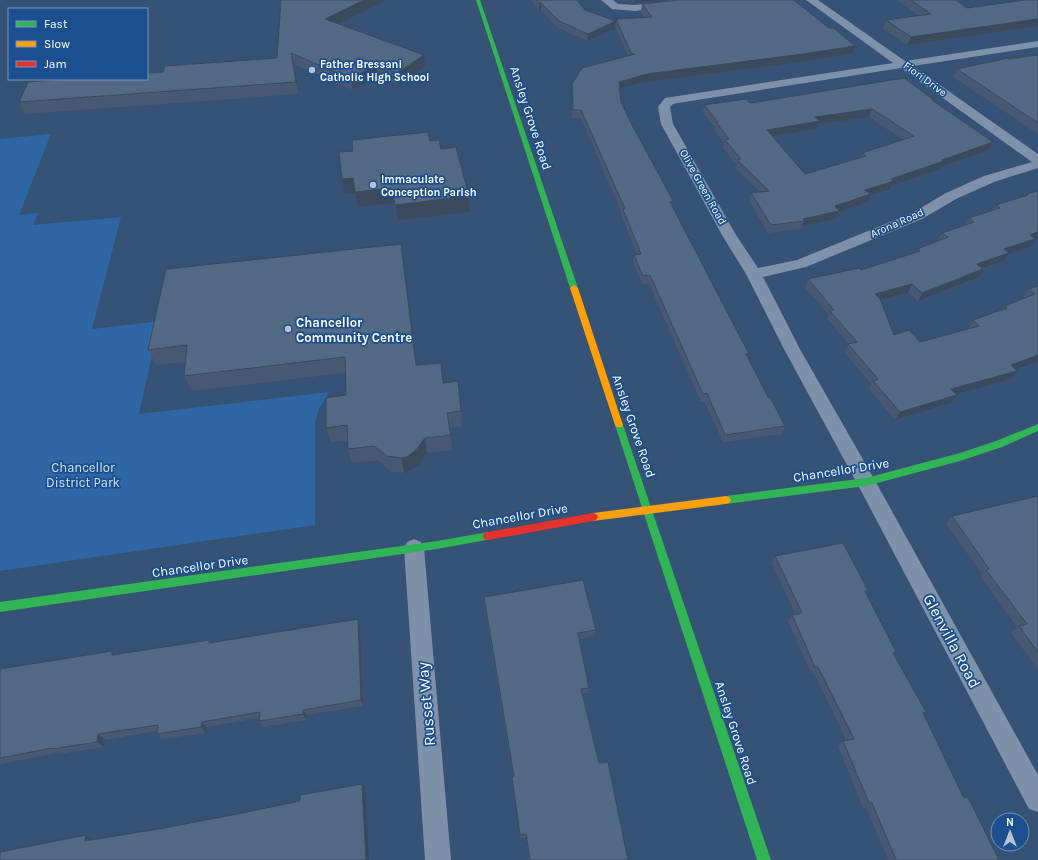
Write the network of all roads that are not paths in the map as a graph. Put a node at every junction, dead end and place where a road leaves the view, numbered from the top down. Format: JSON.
{"nodes":[{"id":1,"x":478,"y":0,"type":"edge"},
{"id":2,"x":606,"y":0,"type":"edge"},
{"id":3,"x":700,"y":0,"type":"edge"},
{"id":4,"x":811,"y":0,"type":"edge"},
{"id":5,"x":1038,"y":44,"type":"edge"},
{"id":6,"x":905,"y":65,"type":"junction"},
{"id":7,"x":1038,"y":160,"type":"edge"},
{"id":8,"x":1038,"y":164,"type":"edge"},
{"id":9,"x":754,"y":274,"type":"junction"},
{"id":10,"x":1038,"y":427,"type":"edge"},
{"id":11,"x":866,"y":482,"type":"junction"},
{"id":12,"x":649,"y":510,"type":"junction"},
{"id":13,"x":414,"y":548,"type":"junction"},
{"id":14,"x":0,"y":607,"type":"edge"},
{"id":15,"x":1038,"y":800,"type":"edge"},
{"id":16,"x":438,"y":860,"type":"edge"},
{"id":17,"x":764,"y":860,"type":"edge"}],
"edges":[{"from":1,"to":12,"type":"street","name":"Ansley Grove Road"},
{"from":2,"to":3,"type":"street"},
{"from":4,"to":6,"type":"street","name":"Fiori Drive"},
{"from":5,"to":6,"type":"street"},
{"from":6,"to":7,"type":"street","name":"Fiori Drive"},
{"from":6,"to":9,"type":"street","name":"Olive Green Road"},
{"from":8,"to":9,"type":"street","name":"Arona Road"},
{"from":9,"to":11,"type":"street","name":"Olive Green Road"},
{"from":10,"to":11,"type":"street","name":"Chancellor Drive"},
{"from":11,"to":12,"type":"street","name":"Chancellor Drive"},
{"from":11,"to":15,"type":"street","name":"Glenvilla Road"},
{"from":12,"to":13,"type":"street","name":"Chancellor Drive"},
{"from":12,"to":17,"type":"street","name":"Ansley Grove Road"},
{"from":13,"to":14,"type":"street","name":"Chancellor Drive"},
{"from":13,"to":16,"type":"street","name":"Russet Way"}]}
